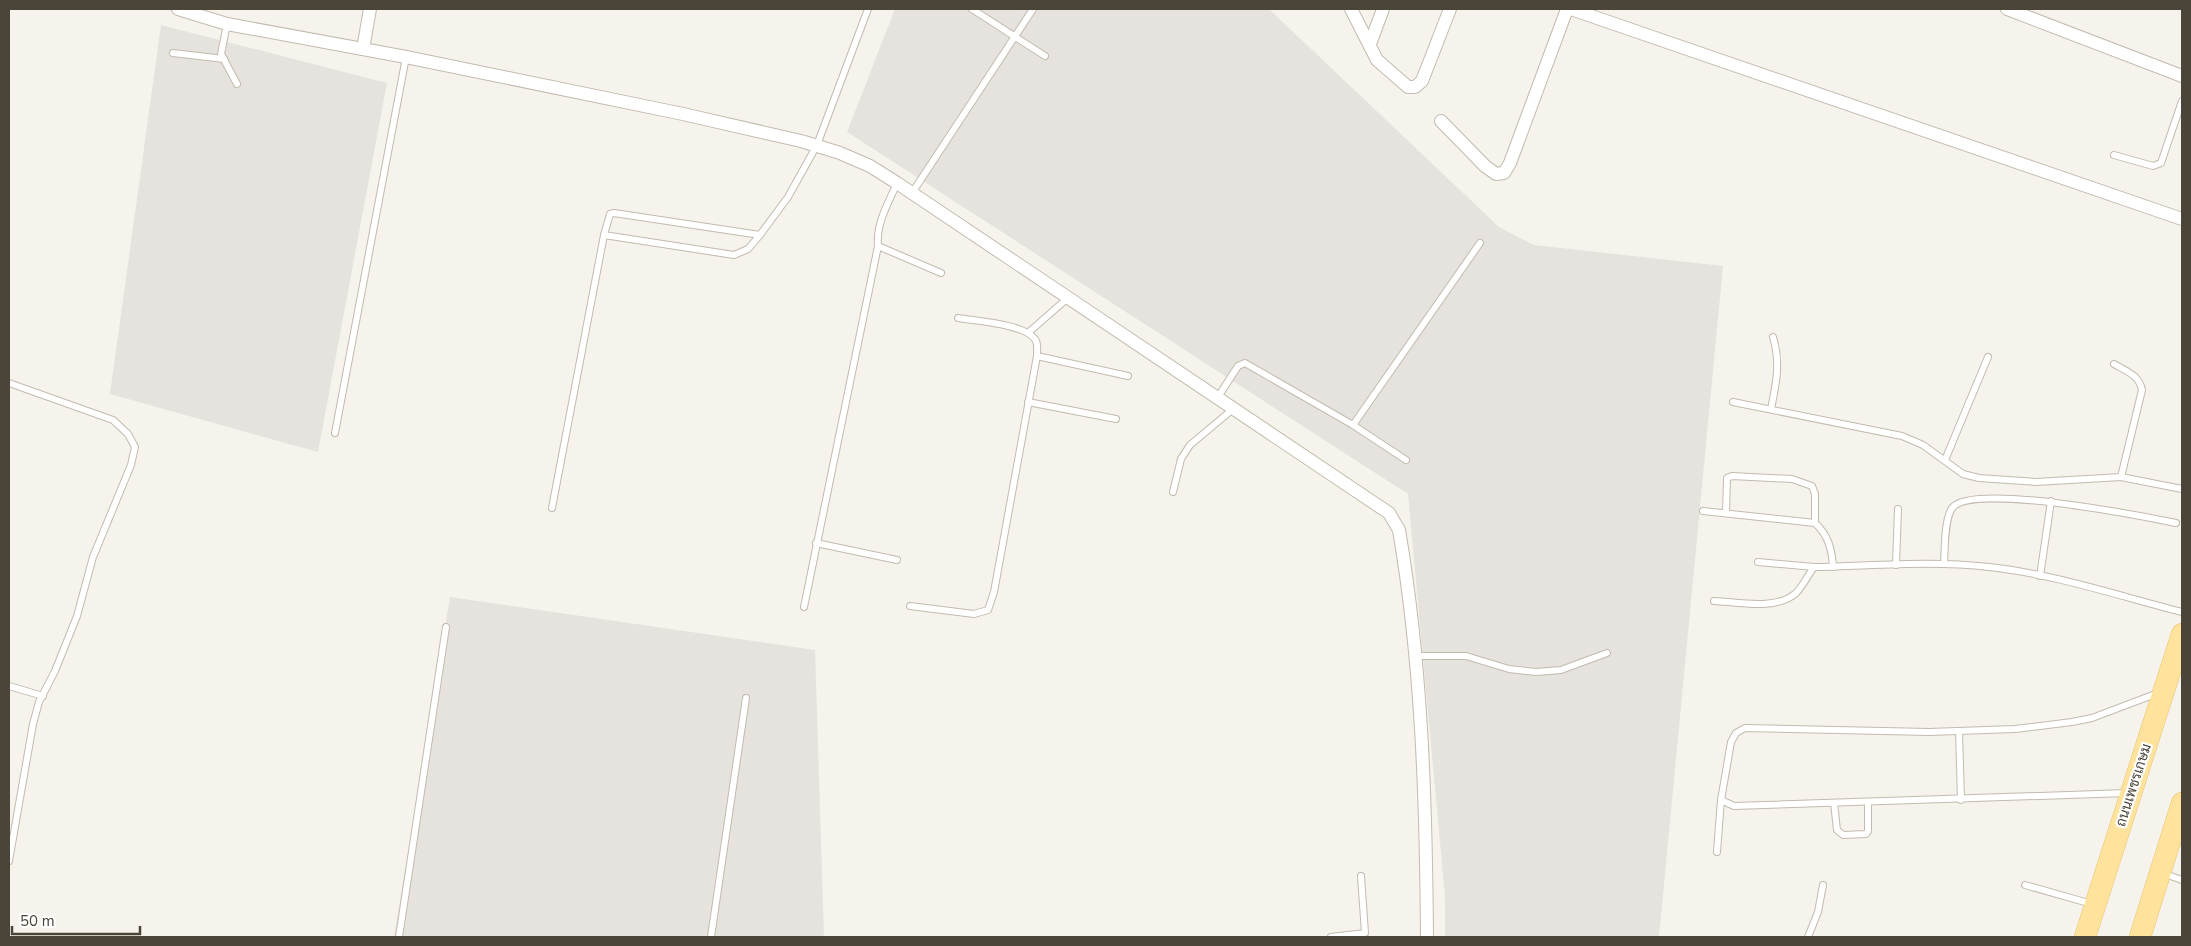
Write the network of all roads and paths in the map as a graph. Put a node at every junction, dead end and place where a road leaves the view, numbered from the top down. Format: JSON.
{"nodes":[{"id":1,"x":178,"y":9,"type":"edge"},
{"id":2,"x":370,"y":9,"type":"edge"},
{"id":3,"x":868,"y":9,"type":"edge"},
{"id":4,"x":972,"y":9,"type":"edge"},
{"id":5,"x":1033,"y":9,"type":"edge"},
{"id":6,"x":1351,"y":9,"type":"edge"},
{"id":7,"x":1383,"y":9,"type":"edge"},
{"id":8,"x":1450,"y":9,"type":"edge"},
{"id":9,"x":1567,"y":9,"type":"edge"},
{"id":10,"x":1571,"y":9,"type":"edge"},
{"id":11,"x":2007,"y":9,"type":"edge"},
{"id":12,"x":210,"y":14,"type":"edge"},
{"id":13,"x":227,"y":24,"type":"junction"},
{"id":14,"x":1014,"y":36,"type":"junction"},
{"id":15,"x":1370,"y":44,"type":"junction"},
{"id":16,"x":363,"y":49,"type":"junction"},
{"id":17,"x":173,"y":53,"type":"dead end"},
{"id":18,"x":1045,"y":56,"type":"dead end"},
{"id":19,"x":406,"y":57,"type":"junction"},
{"id":20,"x":224,"y":59,"type":"junction"},
{"id":21,"x":2182,"y":76,"type":"edge"},
{"id":22,"x":237,"y":84,"type":"dead end"},
{"id":23,"x":2182,"y":101,"type":"edge"},
{"id":24,"x":1441,"y":121,"type":"dead end"},
{"id":25,"x":817,"y":145,"type":"junction"},
{"id":26,"x":2114,"y":156,"type":"dead end"},
{"id":27,"x":897,"y":183,"type":"junction"},
{"id":28,"x":912,"y":193,"type":"junction"},
{"id":29,"x":2182,"y":219,"type":"edge"},
{"id":30,"x":604,"y":234,"type":"junction"},
{"id":31,"x":760,"y":235,"type":"junction"},
{"id":32,"x":1480,"y":243,"type":"dead end"},
{"id":33,"x":878,"y":246,"type":"junction"},
{"id":34,"x":940,"y":273,"type":"dead end"},
{"id":35,"x":1069,"y":297,"type":"junction"},
{"id":36,"x":958,"y":318,"type":"dead end"},
{"id":37,"x":1029,"y":332,"type":"junction"},
{"id":38,"x":1773,"y":337,"type":"dead end"},
{"id":39,"x":1037,"y":356,"type":"junction"},
{"id":40,"x":1988,"y":357,"type":"dead end"},
{"id":41,"x":2114,"y":364,"type":"dead end"},
{"id":42,"x":1128,"y":376,"type":"dead end"},
{"id":43,"x":9,"y":383,"type":"edge"},
{"id":44,"x":1218,"y":397,"type":"junction"},
{"id":45,"x":1028,"y":402,"type":"junction"},
{"id":46,"x":1733,"y":402,"type":"dead end"},
{"id":47,"x":1233,"y":409,"type":"junction"},
{"id":48,"x":1771,"y":409,"type":"junction"},
{"id":49,"x":1116,"y":420,"type":"dead end"},
{"id":50,"x":1352,"y":425,"type":"junction"},
{"id":51,"x":335,"y":433,"type":"dead end"},
{"id":52,"x":1406,"y":460,"type":"dead end"},
{"id":53,"x":1945,"y":460,"type":"junction"},
{"id":54,"x":2121,"y":477,"type":"junction"},
{"id":55,"x":2182,"y":490,"type":"edge"},
{"id":56,"x":1173,"y":492,"type":"dead end"},
{"id":57,"x":2051,"y":501,"type":"junction"},
{"id":58,"x":552,"y":508,"type":"dead end"},
{"id":59,"x":1898,"y":509,"type":"dead end"},
{"id":60,"x":1703,"y":511,"type":"dead end"},
{"id":61,"x":1726,"y":513,"type":"junction"},
{"id":62,"x":1815,"y":522,"type":"junction"},
{"id":63,"x":2176,"y":522,"type":"dead end"},
{"id":64,"x":816,"y":543,"type":"junction"},
{"id":65,"x":897,"y":560,"type":"dead end"},
{"id":66,"x":1758,"y":562,"type":"dead end"},
{"id":67,"x":1944,"y":564,"type":"junction"},
{"id":68,"x":1896,"y":565,"type":"junction"},
{"id":69,"x":1833,"y":566,"type":"junction"},
{"id":70,"x":1814,"y":567,"type":"junction"},
{"id":71,"x":2040,"y":576,"type":"junction"},
{"id":72,"x":1714,"y":601,"type":"dead end"},
{"id":73,"x":910,"y":606,"type":"dead end"},
{"id":74,"x":804,"y":607,"type":"dead end"},
{"id":75,"x":2182,"y":612,"type":"edge"},
{"id":76,"x":446,"y":627,"type":"dead end"},
{"id":77,"x":2182,"y":634,"type":"edge"},
{"id":78,"x":1607,"y":653,"type":"dead end"},
{"id":79,"x":1415,"y":656,"type":"junction"},
{"id":80,"x":9,"y":686,"type":"edge"},
{"id":81,"x":2164,"y":691,"type":"junction"},
{"id":82,"x":43,"y":696,"type":"junction"},
{"id":83,"x":746,"y":698,"type":"dead end"},
{"id":84,"x":1959,"y":732,"type":"junction"},
{"id":85,"x":2130,"y":793,"type":"junction"},
{"id":86,"x":1721,"y":800,"type":"junction"},
{"id":87,"x":1960,"y":800,"type":"junction"},
{"id":88,"x":1868,"y":802,"type":"junction"},
{"id":89,"x":1834,"y":803,"type":"junction"},
{"id":90,"x":2182,"y":803,"type":"edge"},
{"id":91,"x":1717,"y":852,"type":"dead end"},
{"id":92,"x":9,"y":861,"type":"edge"},
{"id":93,"x":2161,"y":872,"type":"junction"},
{"id":94,"x":1361,"y":876,"type":"dead end"},
{"id":95,"x":2182,"y":880,"type":"edge"},
{"id":96,"x":1823,"y":885,"type":"dead end"},
{"id":97,"x":2024,"y":885,"type":"dead end"},
{"id":98,"x":2095,"y":905,"type":"junction"},
{"id":99,"x":1365,"y":935,"type":"edge"},
{"id":100,"x":399,"y":937,"type":"edge"},
{"id":101,"x":711,"y":937,"type":"edge"},
{"id":102,"x":1331,"y":937,"type":"edge"},
{"id":103,"x":1427,"y":937,"type":"edge"},
{"id":104,"x":1808,"y":937,"type":"edge"},
{"id":105,"x":2085,"y":937,"type":"edge"},
{"id":106,"x":2140,"y":937,"type":"edge"}],
"edges":[{"from":1,"to":12,"type":"street"},
{"from":2,"to":16,"type":"street"},
{"from":3,"to":25,"type":"lane"},
{"from":4,"to":14,"type":"lane"},
{"from":5,"to":14,"type":"lane"},
{"from":6,"to":15,"type":"street"},
{"from":7,"to":15,"type":"street"},
{"from":8,"to":15,"type":"street"},
{"from":9,"to":24,"type":"street"},
{"from":10,"to":29,"type":"street"},
{"from":11,"to":21,"type":"street"},
{"from":12,"to":13,"type":"street"},
{"from":13,"to":16,"type":"street"},
{"from":13,"to":20,"type":"lane"},
{"from":14,"to":18,"type":"lane"},
{"from":14,"to":28,"type":"lane"},
{"from":16,"to":19,"type":"street"},
{"from":17,"to":20,"type":"lane"},
{"from":19,"to":25,"type":"street"},
{"from":19,"to":51,"type":"lane"},
{"from":20,"to":22,"type":"lane"},
{"from":23,"to":26,"type":"lane"},
{"from":25,"to":27,"type":"street"},
{"from":25,"to":31,"type":"lane"},
{"from":27,"to":28,"type":"street"},
{"from":27,"to":33,"type":"lane"},
{"from":28,"to":35,"type":"street"},
{"from":30,"to":31,"type":"lane"},
{"from":30,"to":31,"type":"lane"},
{"from":30,"to":58,"type":"lane"},
{"from":32,"to":50,"type":"lane"},
{"from":33,"to":34,"type":"lane"},
{"from":33,"to":64,"type":"lane"},
{"from":35,"to":37,"type":"lane"},
{"from":35,"to":44,"type":"street"},
{"from":36,"to":37,"type":"lane"},
{"from":37,"to":39,"type":"lane"},
{"from":38,"to":48,"type":"lane"},
{"from":39,"to":42,"type":"lane"},
{"from":39,"to":45,"type":"lane"},
{"from":40,"to":53,"type":"lane"},
{"from":41,"to":54,"type":"lane"},
{"from":43,"to":82,"type":"lane"},
{"from":44,"to":47,"type":"street"},
{"from":44,"to":50,"type":"lane"},
{"from":45,"to":49,"type":"lane"},
{"from":45,"to":73,"type":"lane"},
{"from":46,"to":48,"type":"lane"},
{"from":47,"to":56,"type":"lane"},
{"from":47,"to":79,"type":"street"},
{"from":48,"to":53,"type":"lane"},
{"from":50,"to":52,"type":"lane"},
{"from":53,"to":54,"type":"lane"},
{"from":54,"to":55,"type":"lane"},
{"from":57,"to":63,"type":"lane"},
{"from":57,"to":67,"type":"lane"},
{"from":57,"to":71,"type":"lane"},
{"from":59,"to":68,"type":"lane"},
{"from":60,"to":61,"type":"lane"},
{"from":61,"to":62,"type":"lane"},
{"from":61,"to":62,"type":"lane"},
{"from":62,"to":69,"type":"lane"},
{"from":64,"to":65,"type":"lane"},
{"from":64,"to":74,"type":"lane"},
{"from":66,"to":70,"type":"lane"},
{"from":67,"to":68,"type":"lane"},
{"from":67,"to":71,"type":"lane"},
{"from":68,"to":69,"type":"lane"},
{"from":69,"to":70,"type":"lane"},
{"from":70,"to":72,"type":"lane"},
{"from":71,"to":75,"type":"lane"},
{"from":76,"to":100,"type":"lane"},
{"from":77,"to":81,"type":"main road","name":"ถนนเพชรเกษม"},
{"from":78,"to":79,"type":"lane"},
{"from":79,"to":103,"type":"street"},
{"from":80,"to":82,"type":"lane"},
{"from":81,"to":84,"type":"lane"},
{"from":81,"to":85,"type":"main road","name":"ถนนเพชรเกษม"},
{"from":82,"to":92,"type":"lane"},
{"from":83,"to":101,"type":"lane"},
{"from":84,"to":86,"type":"lane"},
{"from":84,"to":87,"type":"lane"},
{"from":85,"to":87,"type":"lane"},
{"from":85,"to":98,"type":"main road","name":"ถนนเพชรเกษม"},
{"from":86,"to":89,"type":"lane"},
{"from":86,"to":91,"type":"lane"},
{"from":87,"to":88,"type":"lane"},
{"from":88,"to":89,"type":"lane"},
{"from":88,"to":89,"type":"lane"},
{"from":90,"to":93,"type":"main road"},
{"from":93,"to":95,"type":"lane"},
{"from":93,"to":106,"type":"main road"},
{"from":94,"to":99,"type":"lane"},
{"from":96,"to":104,"type":"lane"},
{"from":97,"to":98,"type":"lane"},
{"from":98,"to":105,"type":"main road","name":"ถนนเพชรเกษม"},
{"from":99,"to":102,"type":"lane"}]}
